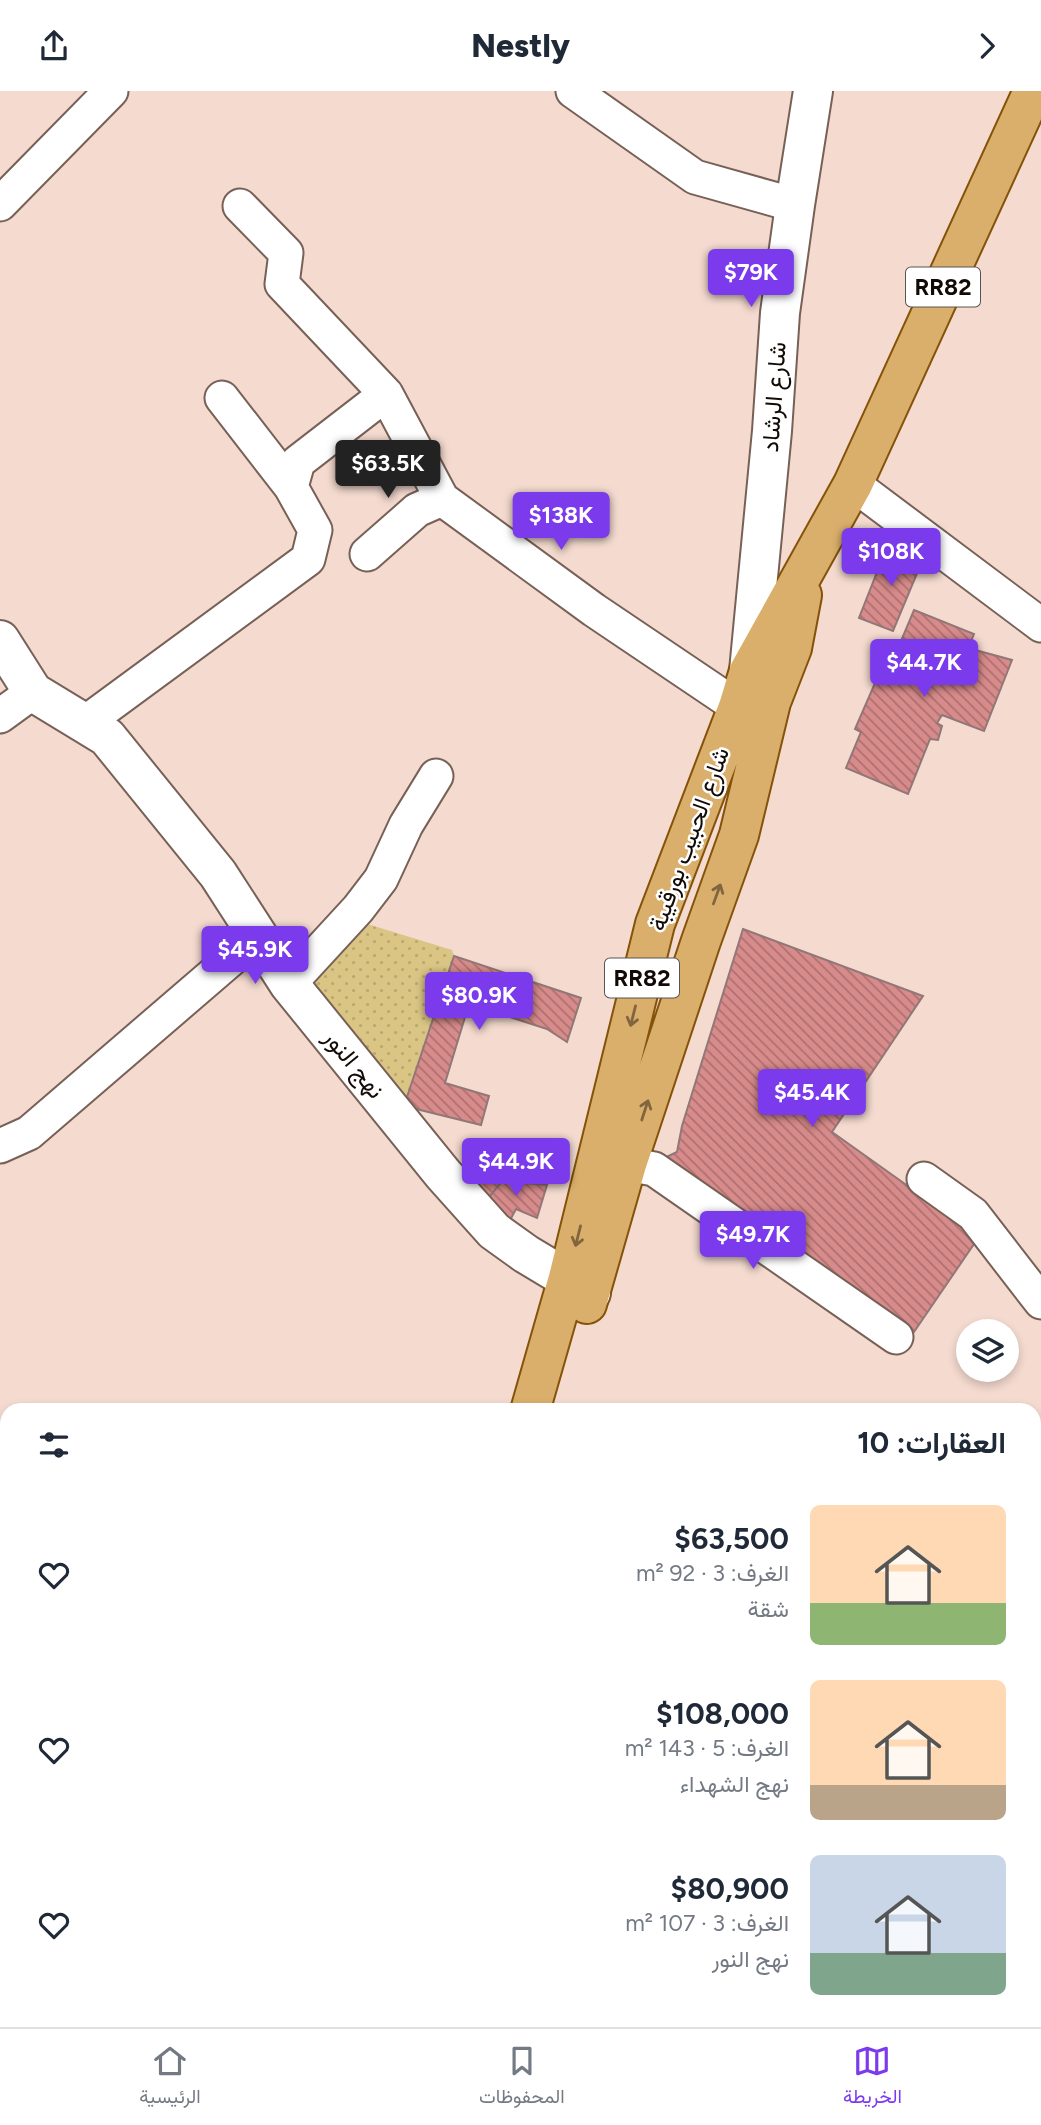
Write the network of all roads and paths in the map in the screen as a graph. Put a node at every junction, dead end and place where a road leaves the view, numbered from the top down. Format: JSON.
{"nodes":[{"id":1,"x":111,"y":91,"type":"edge"},
{"id":2,"x":573,"y":91,"type":"edge"},
{"id":3,"x":813,"y":91,"type":"edge"},
{"id":4,"x":1033,"y":91,"type":"edge"},
{"id":5,"x":0,"y":204,"type":"edge"},
{"id":6,"x":794,"y":205,"type":"junction"},
{"id":7,"x":240,"y":206,"type":"dead end"},
{"id":8,"x":386,"y":394,"type":"junction"},
{"id":9,"x":222,"y":398,"type":"dead end"},
{"id":10,"x":853,"y":484,"type":"junction"},
{"id":11,"x":291,"y":487,"type":"junction"},
{"id":12,"x":442,"y":499,"type":"junction"},
{"id":13,"x":761,"y":537,"type":"junction"},
{"id":14,"x":367,"y":554,"type":"dead end"},
{"id":15,"x":1041,"y":625,"type":"edge"},
{"id":16,"x":783,"y":636,"type":"junction"},
{"id":17,"x":0,"y":640,"type":"edge"},
{"id":18,"x":749,"y":671,"type":"junction"},
{"id":19,"x":33,"y":692,"type":"junction"},
{"id":20,"x":755,"y":705,"type":"junction"},
{"id":21,"x":0,"y":716,"type":"edge"},
{"id":22,"x":85,"y":723,"type":"junction"},
{"id":23,"x":436,"y":776,"type":"dead end"},
{"id":24,"x":258,"y":936,"type":"junction"},
{"id":25,"x":289,"y":985,"type":"junction"},
{"id":26,"x":0,"y":1146,"type":"edge"},
{"id":27,"x":627,"y":1164,"type":"junction"},
{"id":28,"x":924,"y":1179,"type":"dead end"},
{"id":29,"x":579,"y":1286,"type":"junction"},
{"id":30,"x":1041,"y":1302,"type":"edge"},
{"id":31,"x":896,"y":1337,"type":"dead end"},
{"id":32,"x":533,"y":1403,"type":"edge"},
{"id":33,"x":557,"y":1403,"type":"edge"}],
"edges":[{"from":1,"to":5,"type":"street"},
{"from":2,"to":6,"type":"street"},
{"from":3,"to":6,"type":"street","name":"شارع الرشاد"},
{"from":4,"to":10,"type":"main road","number":"RR82"},
{"from":6,"to":13,"type":"street","name":"شارع الرشاد"},
{"from":7,"to":8,"type":"street"},
{"from":8,"to":11,"type":"street"},
{"from":8,"to":12,"type":"street"},
{"from":9,"to":11,"type":"street"},
{"from":10,"to":15,"type":"street"},
{"from":10,"to":16,"type":"main road","name":"شارع الحبيب بورقيبة","number":"RR82"},
{"from":11,"to":22,"type":"street"},
{"from":12,"to":14,"type":"street"},
{"from":12,"to":20,"type":"street"},
{"from":13,"to":16,"type":"street","name":"شارع الرشاد"},
{"from":13,"to":18,"type":"street","name":"شارع الرشاد"},
{"from":16,"to":18,"type":"main road","name":"شارع الحبيب بورقيبة","number":"RR82"},
{"from":16,"to":20,"type":"main road","name":"شارع الحبيب بورقيبة","number":"RR82"},
{"from":17,"to":19,"type":"street","name":"نهج النور"},
{"from":18,"to":20,"type":"main road","name":"شارع الحبيب بورقيبة","number":"RR82"},
{"from":19,"to":21,"type":"street"},
{"from":19,"to":22,"type":"street","name":"نهج النور"},
{"from":27,"to":20,"type":"main road","name":"شارع الحبيب بورقيبة","number":"RR82","one_way":true},
{"from":20,"to":29,"type":"main road","name":"شارع الحبيب بورقيبة","number":"RR82","one_way":true},
{"from":22,"to":24,"type":"street","name":"نهج النور"},
{"from":23,"to":25,"type":"street"},
{"from":24,"to":25,"type":"street","name":"نهج النور"},
{"from":24,"to":26,"type":"street"},
{"from":25,"to":29,"type":"street","name":"نهج النور"},
{"from":27,"to":29,"type":"main road","name":"شارع الحبيب بورقيبة","number":"RR82"},
{"from":27,"to":31,"type":"street"},
{"from":28,"to":30,"type":"street"},
{"from":29,"to":32,"type":"main road","name":"شارع الحبيب بورقيبة","number":"RR82"},
{"from":29,"to":33,"type":"main road","name":"شارع الحبيب بورقيبة","number":"RR82"}]}
